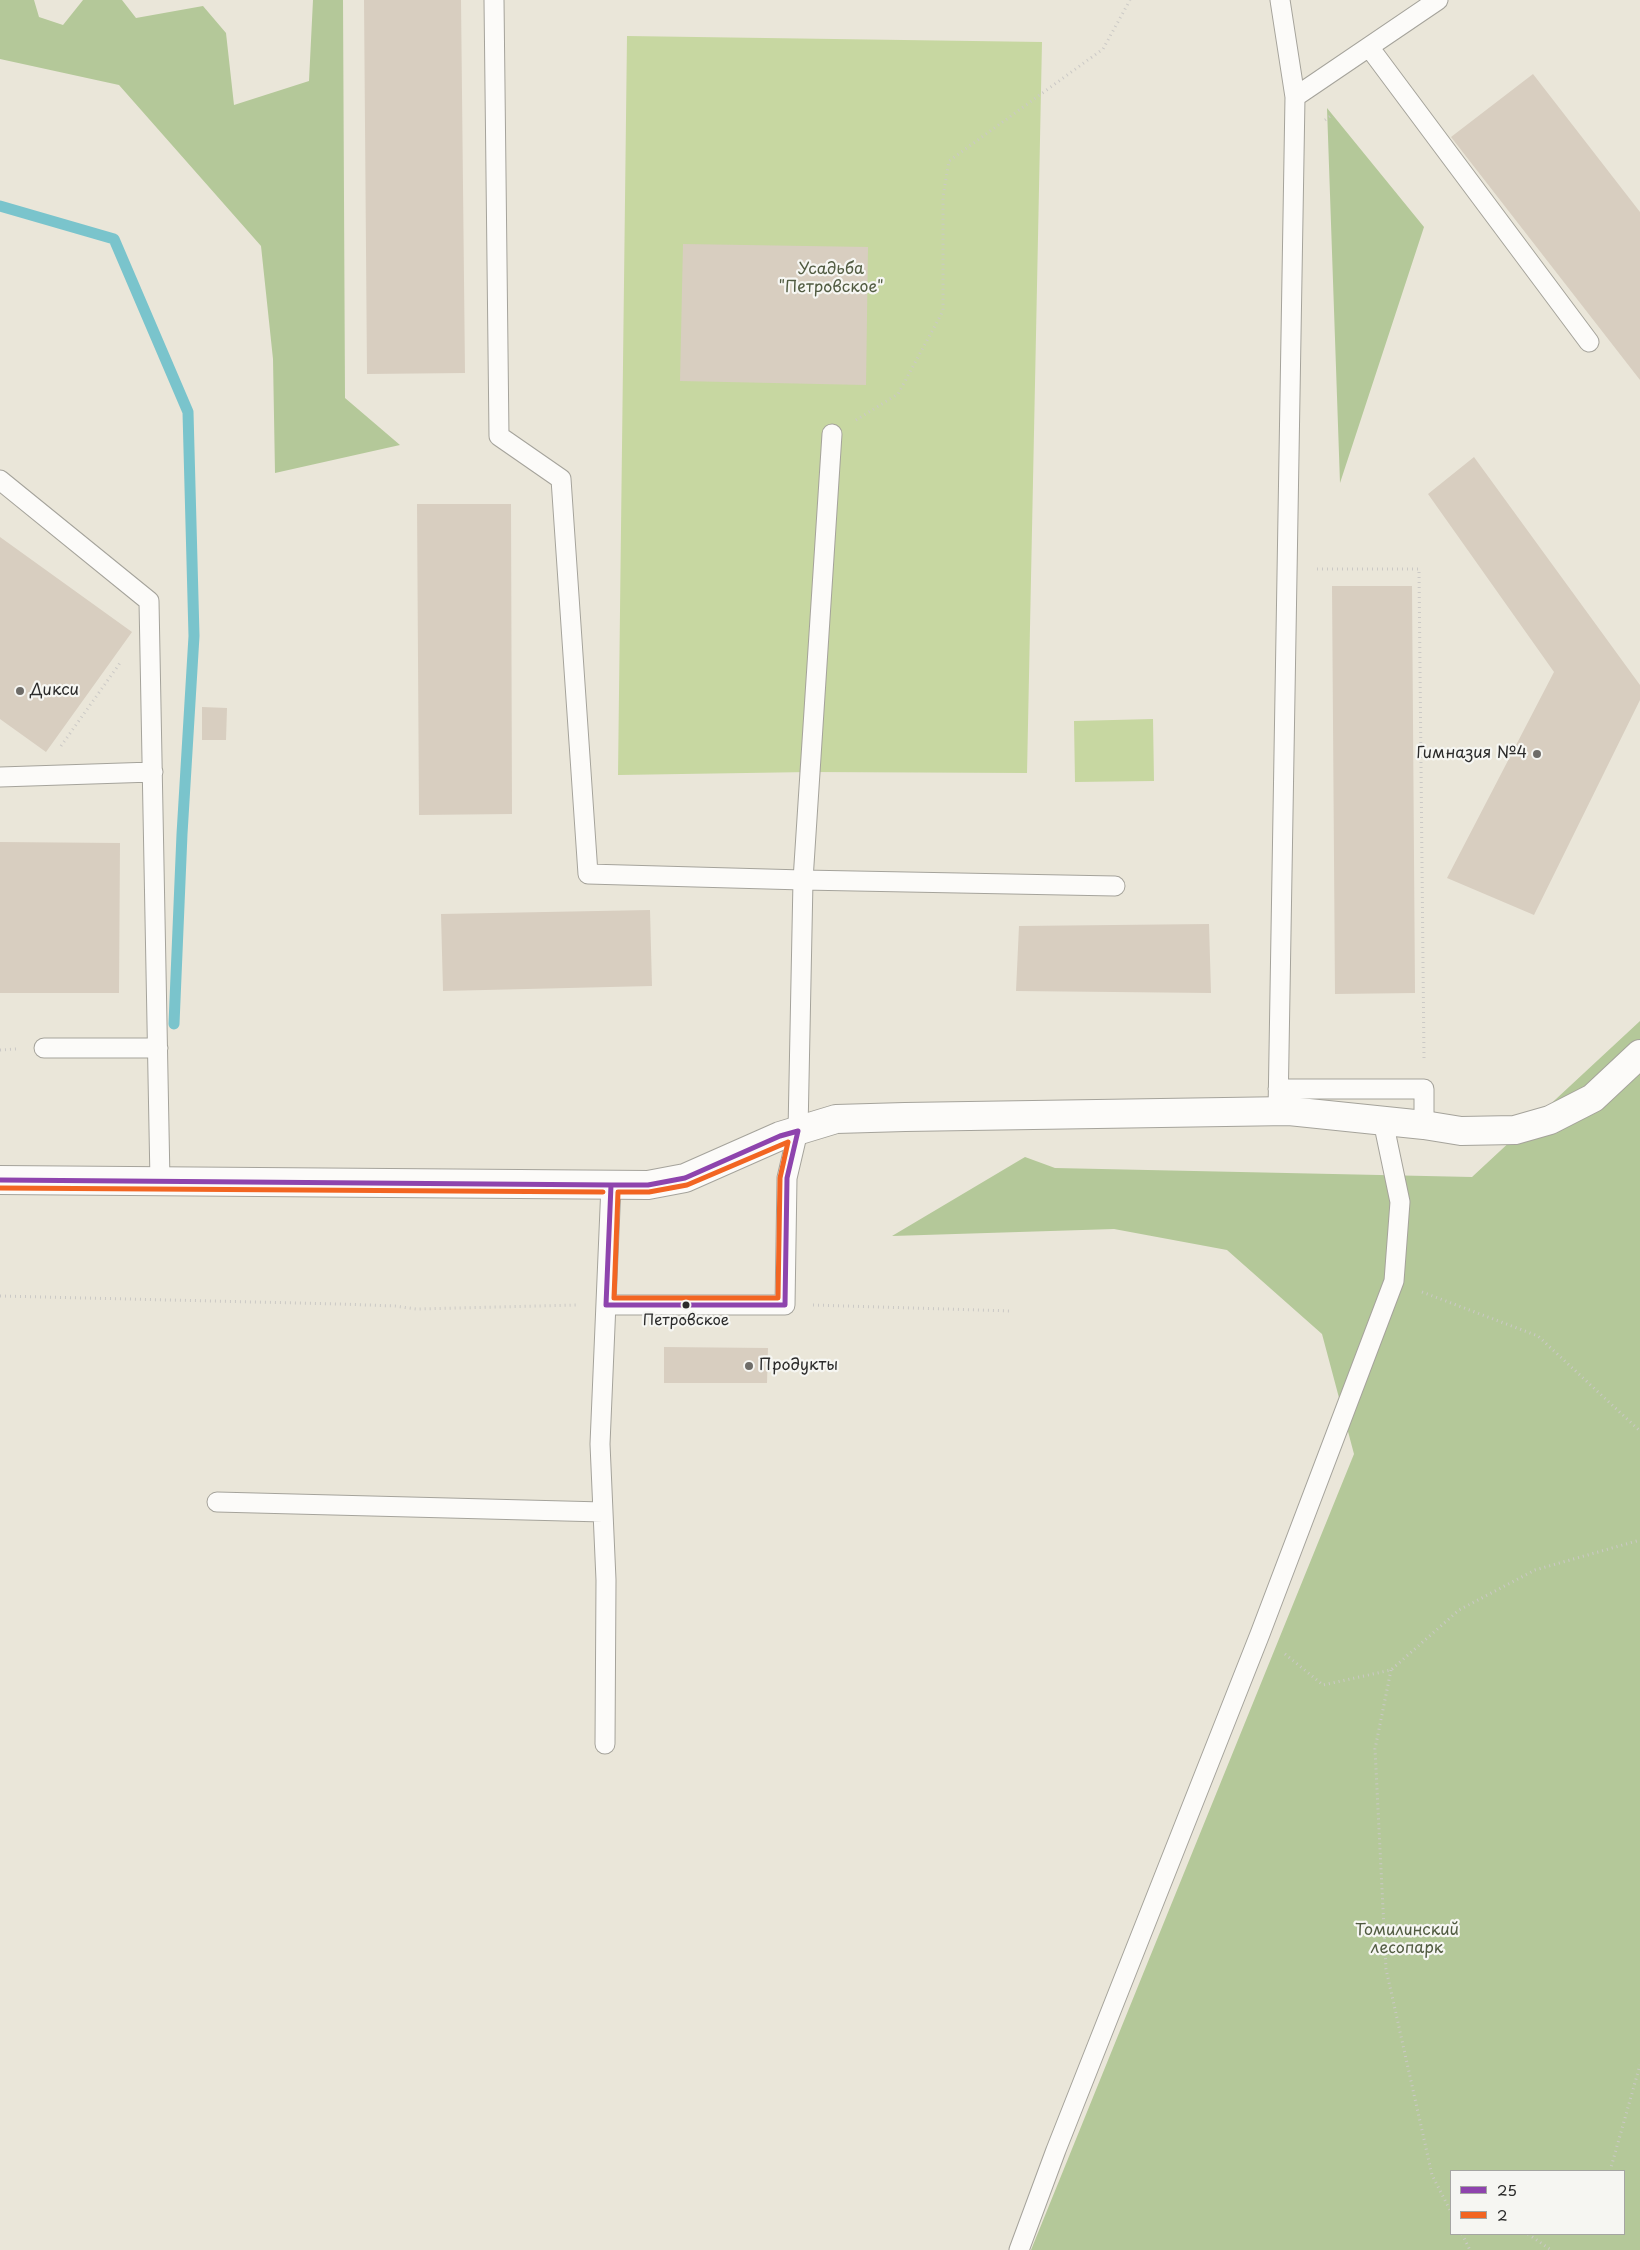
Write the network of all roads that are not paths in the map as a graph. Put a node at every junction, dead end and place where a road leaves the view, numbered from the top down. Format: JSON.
{"nodes":[{"id":1,"x":494,"y":0,"type":"edge"},
{"id":2,"x":1280,"y":0,"type":"edge"},
{"id":3,"x":1438,"y":0,"type":"edge"},
{"id":4,"x":1369,"y":47,"type":"junction"},
{"id":5,"x":1294,"y":97,"type":"junction"},
{"id":6,"x":1590,"y":342,"type":"dead end"},
{"id":7,"x":832,"y":434,"type":"road end"},
{"id":8,"x":0,"y":480,"type":"edge"},
{"id":9,"x":153,"y":772,"type":"junction"},
{"id":10,"x":0,"y":777,"type":"edge"},
{"id":11,"x":803,"y":880,"type":"junction"},
{"id":12,"x":1114,"y":886,"type":"dead end"},
{"id":13,"x":44,"y":1048,"type":"dead end"},
{"id":14,"x":158,"y":1048,"type":"junction"},
{"id":15,"x":1640,"y":1054,"type":"edge"},
{"id":16,"x":1278,"y":1100,"type":"junction"},
{"id":17,"x":1384,"y":1121,"type":"junction"},
{"id":18,"x":1424,"y":1125,"type":"junction"},
{"id":19,"x":798,"y":1131,"type":"junction"},
{"id":20,"x":0,"y":1180,"type":"edge"},
{"id":21,"x":160,"y":1181,"type":"junction"},
{"id":22,"x":612,"y":1185,"type":"junction"},
{"id":23,"x":606,"y":1305,"type":"junction"},
{"id":24,"x":217,"y":1502,"type":"dead end"},
{"id":25,"x":602,"y":1512,"type":"junction"},
{"id":26,"x":605,"y":1744,"type":"dead end"},
{"id":27,"x":1019,"y":2250,"type":"edge"}],
"edges":[{"from":1,"to":11,"type":"lane"},
{"from":2,"to":5,"type":"lane"},
{"from":3,"to":4,"type":"lane"},
{"from":4,"to":5,"type":"lane"},
{"from":4,"to":6,"type":"lane"},
{"from":5,"to":16,"type":"lane"},
{"from":7,"to":11,"type":"lane"},
{"from":8,"to":9,"type":"lane"},
{"from":9,"to":10,"type":"lane"},
{"from":9,"to":14,"type":"lane"},
{"from":11,"to":12,"type":"lane"},
{"from":11,"to":19,"type":"lane"},
{"from":13,"to":14,"type":"lane"},
{"from":14,"to":21,"type":"lane"},
{"from":15,"to":18,"type":"street"},
{"from":16,"to":17,"type":"street"},
{"from":16,"to":18,"type":"lane"},
{"from":16,"to":19,"type":"street"},
{"from":17,"to":18,"type":"street"},
{"from":17,"to":27,"type":"lane"},
{"from":19,"to":22,"type":"street"},
{"from":19,"to":23,"type":"lane"},
{"from":20,"to":21,"type":"street"},
{"from":21,"to":22,"type":"street"},
{"from":22,"to":23,"type":"lane"},
{"from":23,"to":25,"type":"lane"},
{"from":24,"to":25,"type":"lane"},
{"from":25,"to":26,"type":"lane"}]}
